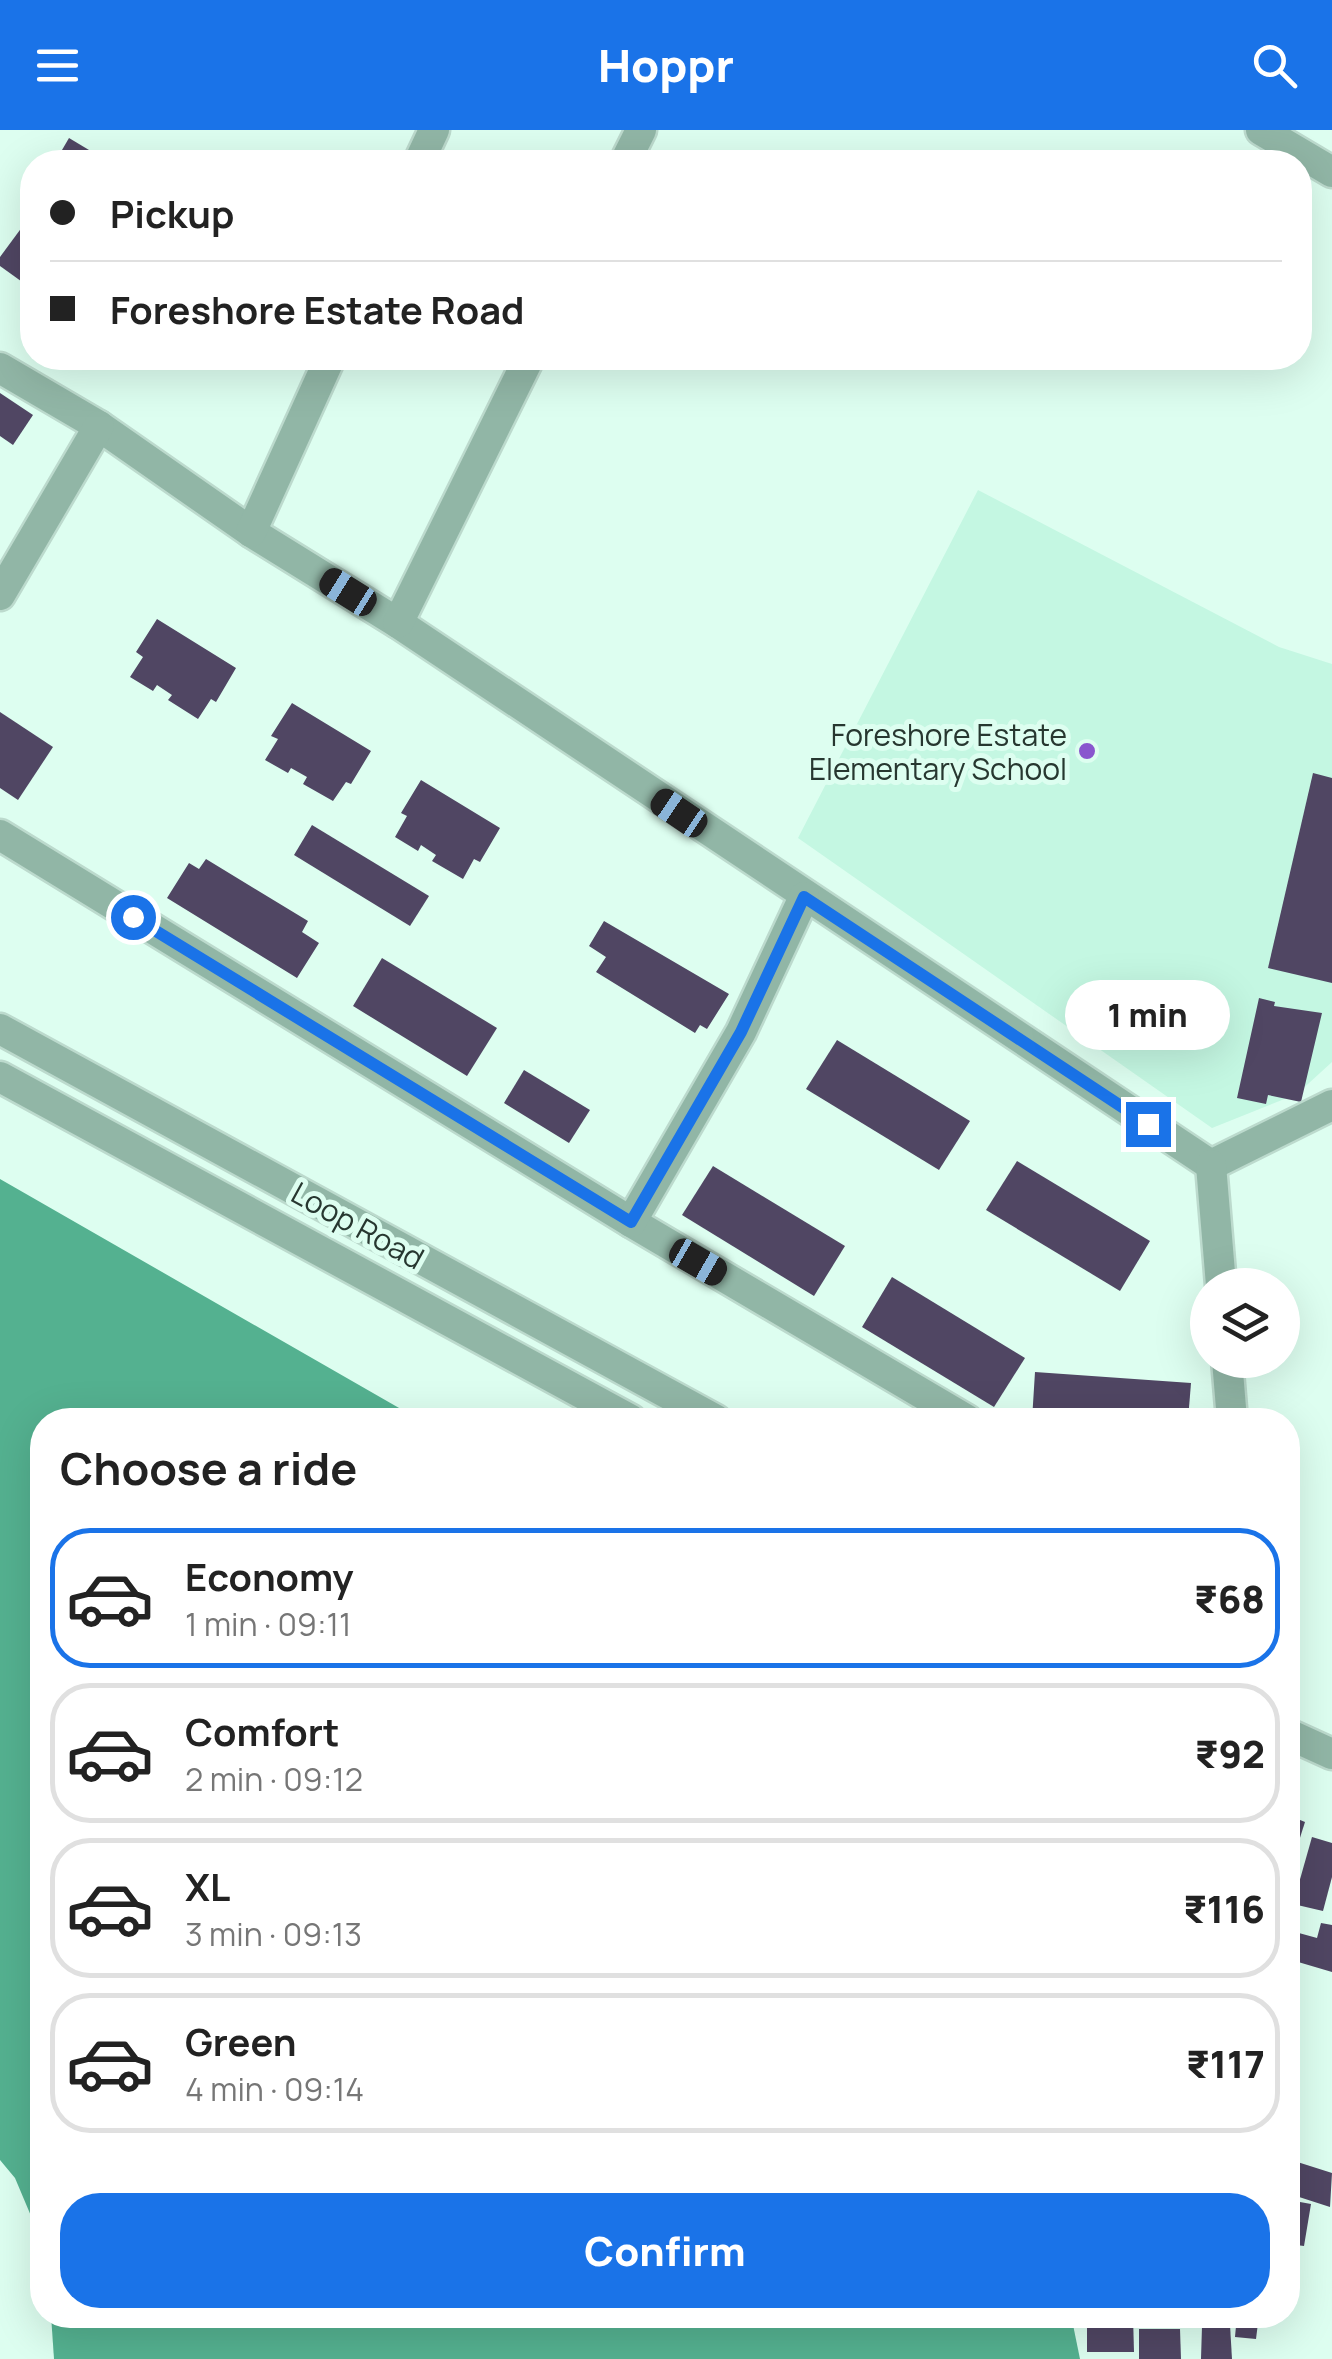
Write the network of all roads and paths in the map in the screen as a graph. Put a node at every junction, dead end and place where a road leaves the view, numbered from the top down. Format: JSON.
{"nodes":[{"id":1,"x":1261,"y":130,"type":"edge"},
{"id":2,"x":1295,"y":150,"type":"edge"},
{"id":3,"x":0,"y":368,"type":"edge"},
{"id":4,"x":325,"y":370,"type":"edge"},
{"id":5,"x":523,"y":370,"type":"edge"},
{"id":6,"x":99,"y":426,"type":"junction"},
{"id":7,"x":251,"y":532,"type":"junction"},
{"id":8,"x":0,"y":595,"type":"edge"},
{"id":9,"x":398,"y":622,"type":"junction"},
{"id":10,"x":0,"y":835,"type":"edge"},
{"id":11,"x":804,"y":897,"type":"junction"},
{"id":12,"x":0,"y":1030,"type":"edge"},
{"id":13,"x":0,"y":1078,"type":"edge"},
{"id":14,"x":1332,"y":1105,"type":"edge"},
{"id":15,"x":1211,"y":1165,"type":"junction"},
{"id":16,"x":631,"y":1222,"type":"junction"},
{"id":17,"x":1220,"y":1268,"type":"edge"},
{"id":18,"x":1228,"y":1378,"type":"edge"},
{"id":19,"x":609,"y":1408,"type":"edge"},
{"id":20,"x":694,"y":1408,"type":"edge"},
{"id":21,"x":947,"y":1408,"type":"edge"},
{"id":22,"x":1231,"y":1408,"type":"edge"},
{"id":23,"x":1300,"y":1739,"type":"edge"},
{"id":24,"x":1332,"y":1754,"type":"edge"}],
"edges":[{"from":1,"to":2,"type":"street"},
{"from":3,"to":6,"type":"street"},
{"from":4,"to":7,"type":"street"},
{"from":5,"to":9,"type":"street"},
{"from":6,"to":7,"type":"street"},
{"from":6,"to":8,"type":"street"},
{"from":7,"to":9,"type":"street"},
{"from":9,"to":11,"type":"street"},
{"from":10,"to":16,"type":"street"},
{"from":11,"to":15,"type":"street"},
{"from":11,"to":16,"type":"street"},
{"from":12,"to":20,"type":"street","name":"Loop Road"},
{"from":13,"to":19,"type":"street","name":"Loop Road"},
{"from":14,"to":15,"type":"street"},
{"from":15,"to":17,"type":"street"},
{"from":16,"to":21,"type":"street"},
{"from":18,"to":22,"type":"street"},
{"from":23,"to":24,"type":"street"}]}
